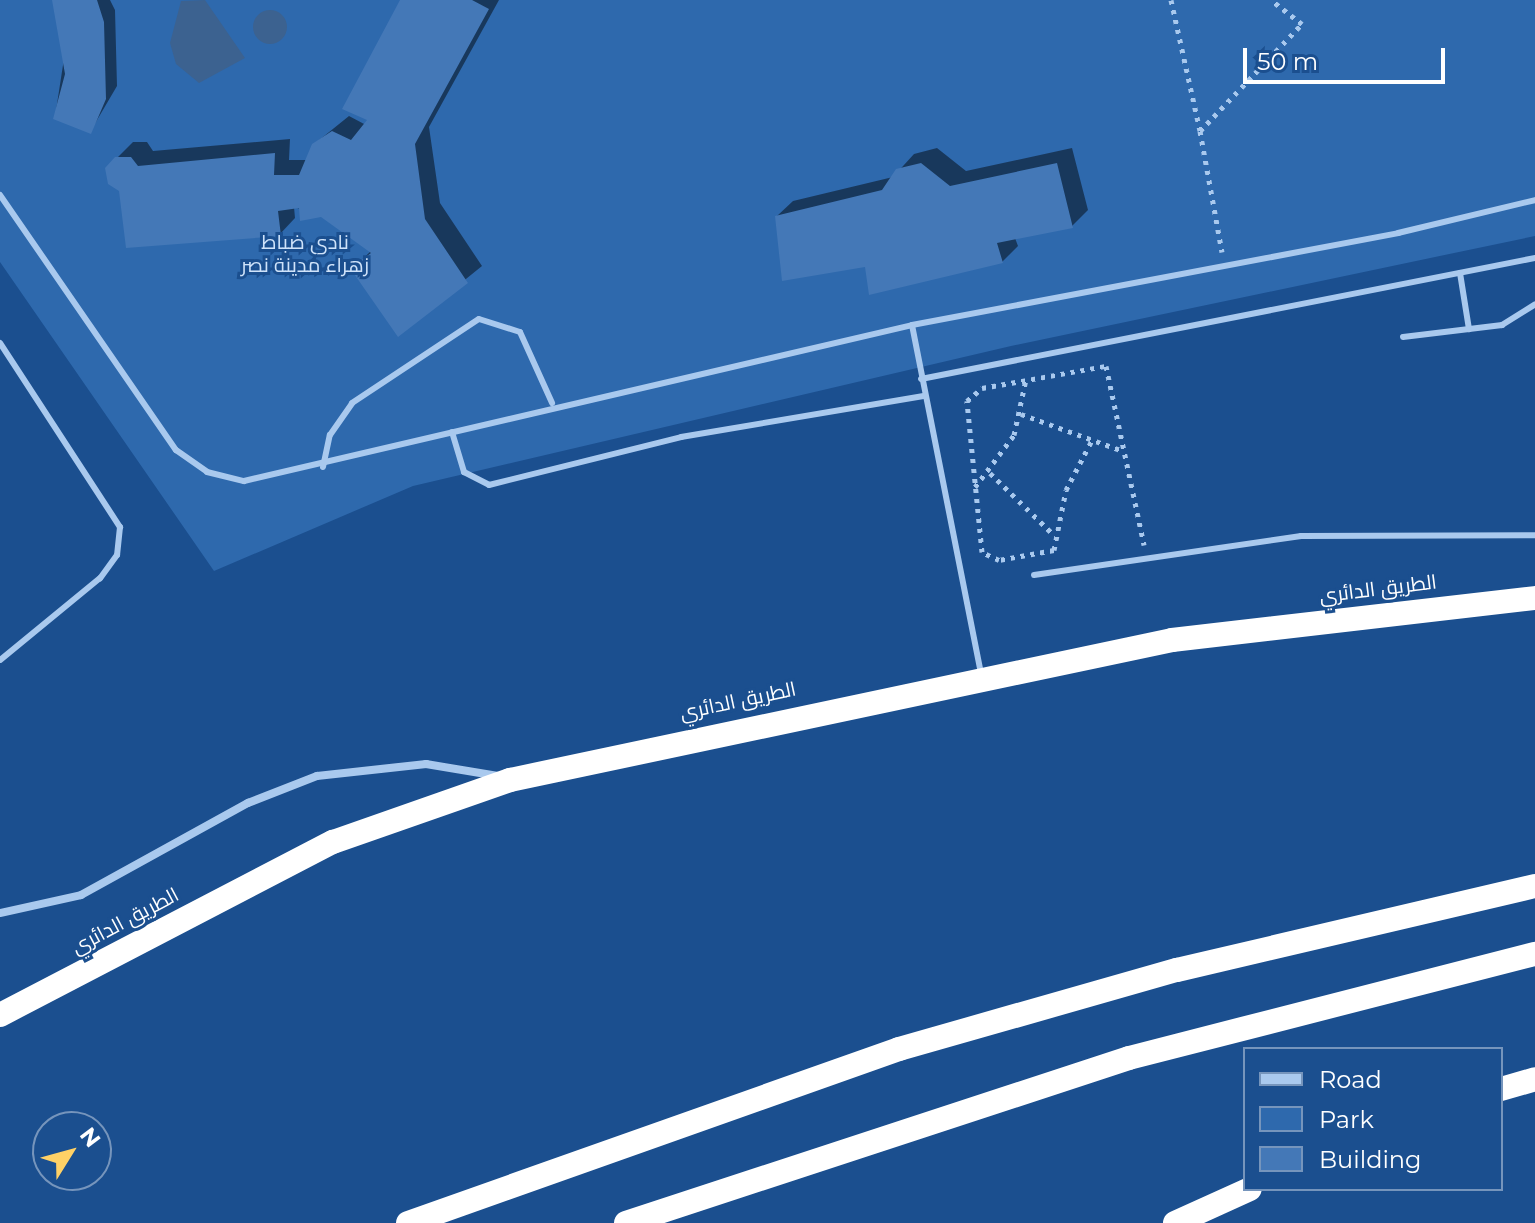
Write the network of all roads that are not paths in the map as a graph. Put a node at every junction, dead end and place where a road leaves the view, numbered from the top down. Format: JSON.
{"nodes":[{"id":1,"x":0,"y":195,"type":"edge"},
{"id":2,"x":1535,"y":200,"type":"edge"},
{"id":3,"x":1535,"y":258,"type":"edge"},
{"id":4,"x":1460,"y":273,"type":"junction"},
{"id":5,"x":1535,"y":304,"type":"edge"},
{"id":6,"x":912,"y":325,"type":"junction"},
{"id":7,"x":1469,"y":329,"type":"junction"},
{"id":8,"x":1403,"y":337,"type":"dead end"},
{"id":9,"x":0,"y":343,"type":"edge"},
{"id":10,"x":921,"y":379,"type":"junction"},
{"id":11,"x":924,"y":396,"type":"junction"},
{"id":12,"x":552,"y":403,"type":"junction"},
{"id":13,"x":452,"y":432,"type":"junction"},
{"id":14,"x":323,"y":467,"type":"junction"},
{"id":15,"x":1535,"y":535,"type":"edge"},
{"id":16,"x":1034,"y":575,"type":"dead end"},
{"id":17,"x":1535,"y":598,"type":"edge"},
{"id":18,"x":0,"y":660,"type":"edge"},
{"id":19,"x":981,"y":675,"type":"junction"},
{"id":20,"x":510,"y":780,"type":"junction"},
{"id":21,"x":1535,"y":886,"type":"edge"},
{"id":22,"x":0,"y":913,"type":"edge"},
{"id":23,"x":1535,"y":954,"type":"edge"},
{"id":24,"x":0,"y":1015,"type":"edge"},
{"id":25,"x":1535,"y":1079,"type":"edge"},
{"id":26,"x":1503,"y":1088,"type":"edge"},
{"id":27,"x":1246,"y":1191,"type":"edge"},
{"id":28,"x":408,"y":1223,"type":"edge"},
{"id":29,"x":626,"y":1223,"type":"edge"},
{"id":30,"x":1175,"y":1223,"type":"edge"}],
"edges":[{"from":1,"to":14,"type":"lane"},
{"from":2,"to":6,"type":"lane"},
{"from":3,"to":4,"type":"lane"},
{"from":4,"to":7,"type":"lane"},
{"from":4,"to":10,"type":"lane"},
{"from":5,"to":7,"type":"lane"},
{"from":6,"to":10,"type":"lane"},
{"from":6,"to":12,"type":"lane"},
{"from":7,"to":8,"type":"lane"},
{"from":9,"to":18,"type":"lane"},
{"from":10,"to":11,"type":"lane"},
{"from":11,"to":13,"type":"lane"},
{"from":11,"to":19,"type":"lane"},
{"from":12,"to":13,"type":"lane"},
{"from":12,"to":14,"type":"lane"},
{"from":13,"to":14,"type":"lane"},
{"from":15,"to":16,"type":"lane"},
{"from":17,"to":19,"type":"highway","name":"الطريق الدائري"},
{"from":19,"to":20,"type":"highway","name":"الطريق الدائري"},
{"from":20,"to":22,"type":"street"},
{"from":20,"to":24,"type":"highway","name":"الطريق الدائري"},
{"from":21,"to":28,"type":"highway"},
{"from":23,"to":29,"type":"highway"},
{"from":25,"to":26,"type":"highway"},
{"from":27,"to":30,"type":"highway"}]}
